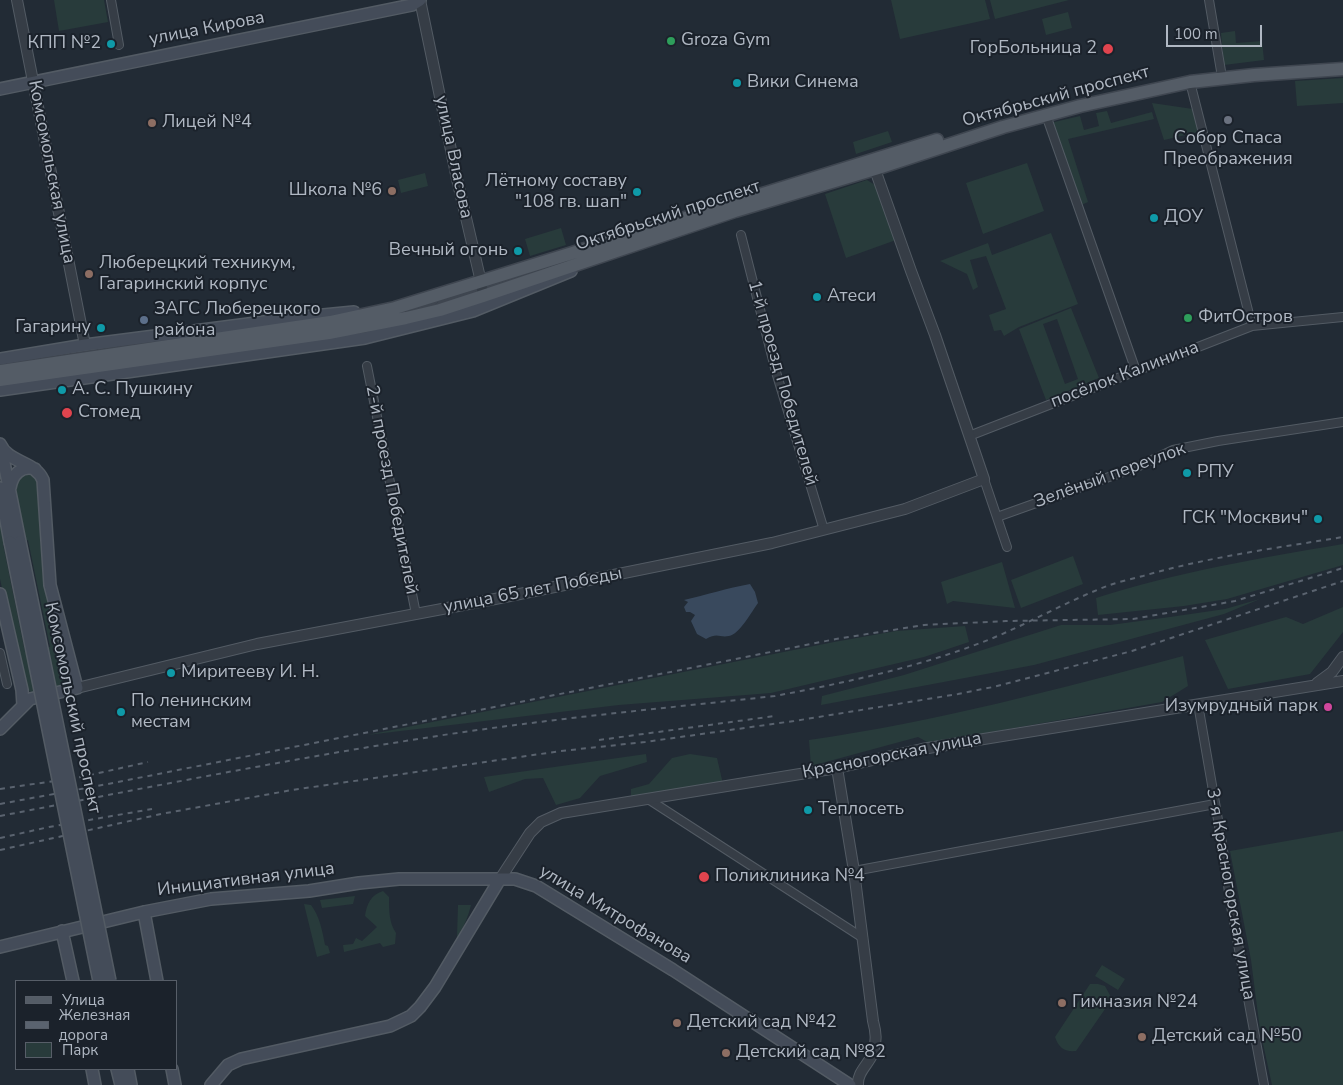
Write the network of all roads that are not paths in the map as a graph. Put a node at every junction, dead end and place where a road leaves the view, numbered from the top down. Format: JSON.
{"nodes":[{"id":1,"x":17,"y":0,"type":"edge"},
{"id":2,"x":111,"y":0,"type":"edge"},
{"id":3,"x":420,"y":0,"type":"edge"},
{"id":4,"x":1209,"y":0,"type":"edge"},
{"id":5,"x":119,"y":45,"type":"dead end"},
{"id":6,"x":1343,"y":62,"type":"edge"},
{"id":7,"x":1343,"y":69,"type":"edge"},
{"id":8,"x":1221,"y":71,"type":"junction"},
{"id":9,"x":34,"y":82,"type":"junction"},
{"id":10,"x":1190,"y":82,"type":"junction"},
{"id":11,"x":0,"y":89,"type":"edge"},
{"id":12,"x":1046,"y":115,"type":"junction"},
{"id":13,"x":873,"y":165,"type":"junction"},
{"id":14,"x":741,"y":235,"type":"dead end"},
{"id":15,"x":618,"y":250,"type":"junction"},
{"id":16,"x":482,"y":282,"type":"junction"},
{"id":17,"x":483,"y":296,"type":"junction"},
{"id":18,"x":395,"y":308,"type":"junction"},
{"id":19,"x":473,"y":311,"type":"junction"},
{"id":20,"x":1343,"y":317,"type":"edge"},
{"id":21,"x":1252,"y":326,"type":"junction"},
{"id":22,"x":85,"y":345,"type":"junction"},
{"id":23,"x":0,"y":359,"type":"edge"},
{"id":24,"x":367,"y":366,"type":"dead end"},
{"id":25,"x":42,"y":368,"type":"junction"},
{"id":26,"x":0,"y":371,"type":"edge"},
{"id":27,"x":1136,"y":371,"type":"junction"},
{"id":28,"x":0,"y":380,"type":"edge"},
{"id":29,"x":0,"y":390,"type":"edge"},
{"id":30,"x":1343,"y":422,"type":"edge"},
{"id":31,"x":969,"y":436,"type":"junction"},
{"id":32,"x":0,"y":443,"type":"edge"},
{"id":33,"x":36,"y":470,"type":"junction"},
{"id":34,"x":984,"y":479,"type":"junction"},
{"id":35,"x":3,"y":489,"type":"edge"},
{"id":36,"x":998,"y":517,"type":"junction"},
{"id":37,"x":824,"y":530,"type":"junction"},
{"id":38,"x":15,"y":542,"type":"junction"},
{"id":39,"x":1007,"y":547,"type":"dead end"},
{"id":40,"x":0,"y":594,"type":"edge"},
{"id":41,"x":416,"y":614,"type":"junction"},
{"id":42,"x":0,"y":653,"type":"edge"},
{"id":43,"x":1341,"y":660,"type":"edge"},
{"id":44,"x":1343,"y":680,"type":"edge"},
{"id":45,"x":7,"y":684,"type":"dead end"},
{"id":46,"x":1314,"y":685,"type":"junction"},
{"id":47,"x":77,"y":688,"type":"junction"},
{"id":48,"x":1198,"y":704,"type":"junction"},
{"id":49,"x":23,"y":705,"type":"junction"},
{"id":50,"x":0,"y":729,"type":"edge"},
{"id":51,"x":837,"y":768,"type":"junction"},
{"id":52,"x":648,"y":799,"type":"junction"},
{"id":53,"x":1215,"y":804,"type":"junction"},
{"id":54,"x":854,"y":871,"type":"junction"},
{"id":55,"x":500,"y":879,"type":"junction"},
{"id":56,"x":144,"y":912,"type":"junction"},
{"id":57,"x":62,"y":931,"type":"junction"},
{"id":58,"x":863,"y":938,"type":"junction"},
{"id":59,"x":0,"y":947,"type":"edge"},
{"id":60,"x":73,"y":980,"type":"edge"},
{"id":61,"x":99,"y":980,"type":"edge"},
{"id":62,"x":110,"y":980,"type":"edge"},
{"id":63,"x":157,"y":980,"type":"edge"},
{"id":64,"x":92,"y":1070,"type":"edge"},
{"id":65,"x":117,"y":1070,"type":"edge"},
{"id":66,"x":128,"y":1070,"type":"edge"},
{"id":67,"x":172,"y":1070,"type":"edge"},
{"id":68,"x":176,"y":1084,"type":"edge"},
{"id":69,"x":95,"y":1085,"type":"edge"},
{"id":70,"x":121,"y":1085,"type":"edge"},
{"id":71,"x":131,"y":1085,"type":"edge"},
{"id":72,"x":211,"y":1085,"type":"edge"},
{"id":73,"x":850,"y":1085,"type":"edge"},
{"id":74,"x":858,"y":1085,"type":"edge"},
{"id":75,"x":1264,"y":1085,"type":"edge"}],
"edges":[{"from":1,"to":9,"type":"street","name":"Комсомольская улица"},
{"from":2,"to":5,"type":"street"},
{"from":3,"to":9,"type":"main road","name":"улица Кирова"},
{"from":3,"to":16,"type":"street","name":"улица Власова"},
{"from":4,"to":8,"type":"street"},
{"from":6,"to":8,"type":"main road","name":"Октябрьский проспект"},
{"from":7,"to":10,"type":"main road","name":"Октябрьский проспект"},
{"from":8,"to":13,"type":"main road","name":"Октябрьский проспект"},
{"from":9,"to":11,"type":"main road","name":"улица Кирова"},
{"from":9,"to":22,"type":"street","name":"Комсомольская улица"},
{"from":10,"to":12,"type":"main road","name":"Октябрьский проспект"},
{"from":10,"to":21,"type":"street"},
{"from":12,"to":13,"type":"main road","name":"Октябрьский проспект"},
{"from":12,"to":27,"type":"street"},
{"from":13,"to":15,"type":"main road","name":"Октябрьский проспект"},
{"from":13,"to":16,"type":"main road","name":"Октябрьский проспект"},
{"from":13,"to":31,"type":"street"},
{"from":14,"to":37,"type":"street","name":"1-й проезд Победителей"},
{"from":15,"to":17,"type":"main road","name":"Октябрьский проспект"},
{"from":15,"to":19,"type":"main road"},
{"from":16,"to":17,"type":"street","name":"улица Власова"},
{"from":16,"to":18,"type":"main road","name":"Октябрьский проспект"},
{"from":17,"to":19,"type":"street"},
{"from":17,"to":25,"type":"main road","name":"Октябрьский проспект"},
{"from":18,"to":22,"type":"main road"},
{"from":18,"to":25,"type":"main road","name":"Октябрьский проспект"},
{"from":19,"to":29,"type":"main road"},
{"from":20,"to":21,"type":"street","name":"посёлок Калинина"},
{"from":21,"to":27,"type":"street","name":"посёлок Калинина"},
{"from":22,"to":23,"type":"main road"},
{"from":24,"to":41,"type":"street","name":"2-й проезд Победителей"},
{"from":25,"to":26,"type":"main road","name":"Октябрьский проспект"},
{"from":25,"to":28,"type":"main road","name":"Октябрьский проспект"},
{"from":27,"to":31,"type":"street","name":"посёлок Калинина"},
{"from":30,"to":36,"type":"street","name":"Зелёный переулок"},
{"from":31,"to":34,"type":"street"},
{"from":32,"to":33,"type":"main road"},
{"from":32,"to":35,"type":"main road","name":"Комсомольский проспект"},
{"from":33,"to":35,"type":"main road"},
{"from":33,"to":47,"type":"main road"},
{"from":34,"to":36,"type":"street"},
{"from":34,"to":37,"type":"street","name":"улица 65 лет Победы"},
{"from":35,"to":38,"type":"main road","name":"Комсомольский проспект"},
{"from":36,"to":39,"type":"street"},
{"from":37,"to":41,"type":"street","name":"улица 65 лет Победы"},
{"from":38,"to":61,"type":"main road","name":"Комсомольский проспект","bridge":true},
{"from":38,"to":62,"type":"main road","name":"Комсомольский проспект","bridge":true},
{"from":40,"to":49,"type":"main road"},
{"from":41,"to":47,"type":"street","name":"улица 65 лет Победы"},
{"from":42,"to":45,"type":"street"},
{"from":43,"to":44,"type":"street"},
{"from":43,"to":46,"type":"street"},
{"from":44,"to":46,"type":"street","name":"Красногорская улица"},
{"from":46,"to":48,"type":"street","name":"Красногорская улица"},
{"from":47,"to":49,"type":"main road"},
{"from":48,"to":51,"type":"street","name":"Красногорская улица"},
{"from":48,"to":53,"type":"street","name":"3-я Красногорская улица"},
{"from":49,"to":50,"type":"main road"},
{"from":51,"to":52,"type":"street","name":"Красногорская улица"},
{"from":51,"to":54,"type":"street"},
{"from":52,"to":55,"type":"street","name":"Красногорская улица"},
{"from":52,"to":58,"type":"street"},
{"from":53,"to":54,"type":"street"},
{"from":53,"to":75,"type":"street","name":"3-я Красногорская улица"},
{"from":54,"to":58,"type":"street"},
{"from":55,"to":56,"type":"main road","name":"Инициативная улица"},
{"from":55,"to":72,"type":"main road"},
{"from":55,"to":73,"type":"main road","name":"улица Митрофанова"},
{"from":56,"to":57,"type":"main road","name":"Инициативная улица"},
{"from":56,"to":63,"type":"main road"},
{"from":57,"to":59,"type":"main road","name":"Инициативная улица"},
{"from":57,"to":60,"type":"main road"},
{"from":58,"to":74,"type":"street"},
{"from":64,"to":69,"type":"main road"},
{"from":65,"to":70,"type":"main road"},
{"from":66,"to":71,"type":"main road"},
{"from":67,"to":68,"type":"main road"}]}
